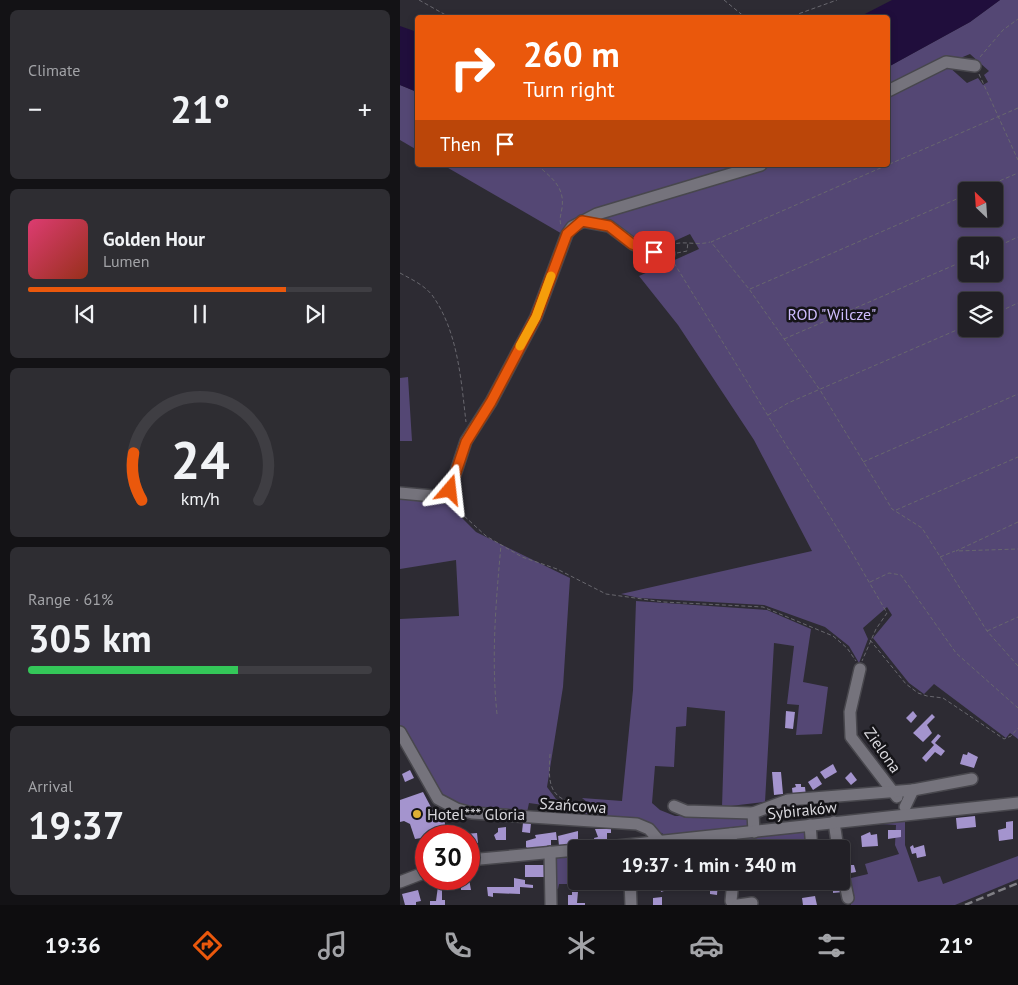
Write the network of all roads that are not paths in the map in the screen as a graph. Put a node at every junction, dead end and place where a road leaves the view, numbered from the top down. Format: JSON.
{"nodes":[{"id":1,"x":975,"y":66,"type":"road end"},
{"id":2,"x":890,"y":90,"type":"edge"},
{"id":3,"x":754,"y":167,"type":"edge"},
{"id":4,"x":582,"y":221,"type":"junction"},
{"id":5,"x":666,"y":254,"type":"road end"},
{"id":6,"x":400,"y":493,"type":"edge"},
{"id":7,"x":860,"y":668,"type":"road end"},
{"id":8,"x":400,"y":732,"type":"edge"},
{"id":9,"x":972,"y":779,"type":"dead end"},
{"id":10,"x":913,"y":790,"type":"junction"},
{"id":11,"x":893,"y":793,"type":"junction"},
{"id":12,"x":1018,"y":803,"type":"edge"},
{"id":13,"x":674,"y":806,"type":"dead end"},
{"id":14,"x":906,"y":811,"type":"junction"},
{"id":15,"x":753,"y":813,"type":"junction"},
{"id":16,"x":834,"y":822,"type":"junction"},
{"id":17,"x":810,"y":825,"type":"junction"},
{"id":18,"x":754,"y":832,"type":"junction"},
{"id":19,"x":731,"y":834,"type":"junction"},
{"id":20,"x":659,"y":840,"type":"edge"},
{"id":21,"x":678,"y":840,"type":"edge"},
{"id":22,"x":731,"y":840,"type":"edge"},
{"id":23,"x":811,"y":840,"type":"edge"},
{"id":24,"x":837,"y":840,"type":"edge"},
{"id":25,"x":568,"y":851,"type":"edge"},
{"id":26,"x":550,"y":852,"type":"junction"},
{"id":27,"x":480,"y":859,"type":"edge"},
{"id":28,"x":415,"y":876,"type":"edge"},
{"id":29,"x":400,"y":882,"type":"edge"},
{"id":30,"x":630,"y":890,"type":"edge"},
{"id":31,"x":732,"y":890,"type":"edge"},
{"id":32,"x":846,"y":890,"type":"edge"},
{"id":33,"x":848,"y":898,"type":"dead end"},
{"id":34,"x":752,"y":903,"type":"dead end"},
{"id":35,"x":550,"y":905,"type":"edge"},
{"id":36,"x":630,"y":905,"type":"edge"},
{"id":37,"x":734,"y":905,"type":"edge"},
{"id":38,"x":738,"y":905,"type":"edge"}],
"edges":[{"from":1,"to":2,"type":"street"},
{"from":3,"to":4,"type":"street"},
{"from":4,"to":5,"type":"street"},
{"from":4,"to":6,"type":"street"},
{"from":7,"to":11,"type":"street","name":"Zielona"},
{"from":8,"to":20,"type":"street","name":"Szańcowa"},
{"from":9,"to":10,"type":"street"},
{"from":10,"to":11,"type":"street"},
{"from":10,"to":14,"type":"street"},
{"from":11,"to":14,"type":"street","name":"Zielona"},
{"from":11,"to":15,"type":"street"},
{"from":12,"to":14,"type":"street","name":"Sybiraków"},
{"from":13,"to":15,"type":"street"},
{"from":14,"to":16,"type":"street","name":"Sybiraków"},
{"from":15,"to":18,"type":"street"},
{"from":16,"to":17,"type":"street","name":"Sybiraków"},
{"from":16,"to":24,"type":"street"},
{"from":17,"to":18,"type":"street","name":"Sybiraków"},
{"from":17,"to":23,"type":"street"},
{"from":18,"to":19,"type":"street","name":"Sybiraków"},
{"from":19,"to":21,"type":"street","name":"Sybiraków"},
{"from":19,"to":22,"type":"street"},
{"from":25,"to":26,"type":"street"},
{"from":26,"to":27,"type":"street"},
{"from":26,"to":35,"type":"street"},
{"from":28,"to":29,"type":"street"},
{"from":30,"to":36,"type":"street"},
{"from":31,"to":37,"type":"street"},
{"from":32,"to":33,"type":"street"},
{"from":34,"to":38,"type":"street"}]}
